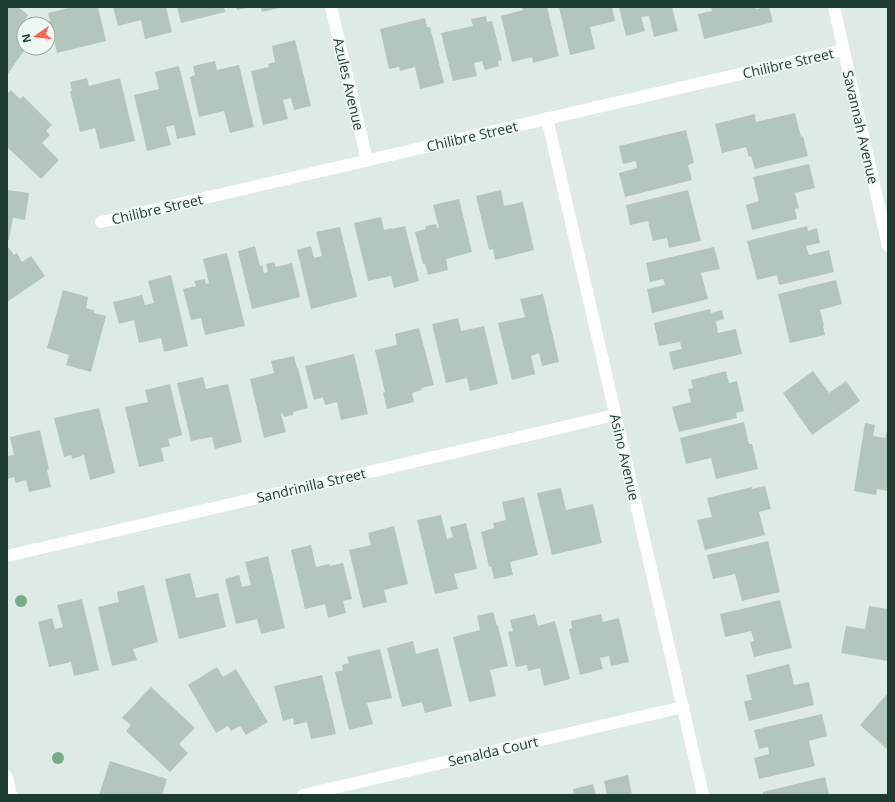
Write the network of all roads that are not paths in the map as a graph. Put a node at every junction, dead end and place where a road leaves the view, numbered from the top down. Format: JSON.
{"nodes":[{"id":1,"x":331,"y":7,"type":"edge"},
{"id":2,"x":834,"y":7,"type":"edge"},
{"id":3,"x":844,"y":50,"type":"junction"},
{"id":4,"x":547,"y":118,"type":"junction"},
{"id":5,"x":367,"y":160,"type":"junction"},
{"id":6,"x":101,"y":222,"type":"dead end"},
{"id":7,"x":888,"y":246,"type":"edge"},
{"id":8,"x":616,"y":415,"type":"junction"},
{"id":9,"x":7,"y":556,"type":"edge"},
{"id":10,"x":683,"y":707,"type":"junction"},
{"id":11,"x":7,"y":777,"type":"edge"},
{"id":12,"x":11,"y":795,"type":"edge"},
{"id":13,"x":304,"y":795,"type":"edge"},
{"id":14,"x":703,"y":795,"type":"edge"}],
"edges":[{"from":1,"to":5,"type":"street","name":"Azules Avenue"},
{"from":2,"to":3,"type":"street","name":"Savannah Avenue"},
{"from":3,"to":4,"type":"street","name":"Chilibre Street"},
{"from":3,"to":7,"type":"street","name":"Savannah Avenue"},
{"from":4,"to":5,"type":"street","name":"Chilibre Street"},
{"from":4,"to":8,"type":"street","name":"Asino Avenue"},
{"from":5,"to":6,"type":"street","name":"Chilibre Street"},
{"from":8,"to":9,"type":"street","name":"Sandrinilla Street"},
{"from":8,"to":10,"type":"street","name":"Asino Avenue"},
{"from":10,"to":13,"type":"street","name":"Senalda Court"},
{"from":10,"to":14,"type":"street","name":"Asino Avenue"},
{"from":11,"to":12,"type":"street"}]}
